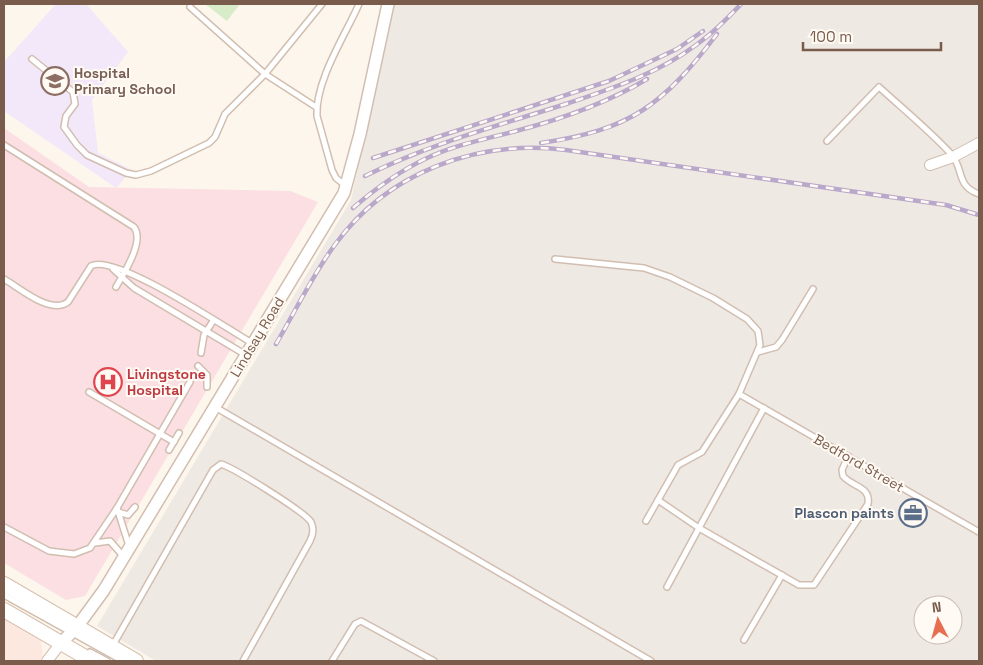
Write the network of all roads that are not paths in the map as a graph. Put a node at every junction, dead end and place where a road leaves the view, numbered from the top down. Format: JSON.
{"nodes":[{"id":1,"x":322,"y":4,"type":"edge"},
{"id":2,"x":359,"y":4,"type":"edge"},
{"id":3,"x":388,"y":4,"type":"edge"},
{"id":4,"x":190,"y":7,"type":"dead end"},
{"id":5,"x":32,"y":58,"type":"dead end"},
{"id":6,"x":265,"y":74,"type":"junction"},
{"id":7,"x":316,"y":107,"type":"junction"},
{"id":8,"x":827,"y":141,"type":"dead end"},
{"id":9,"x":979,"y":143,"type":"edge"},
{"id":10,"x":4,"y":145,"type":"edge"},
{"id":11,"x":953,"y":157,"type":"junction"},
{"id":12,"x":930,"y":165,"type":"dead end"},
{"id":13,"x":346,"y":187,"type":"junction"},
{"id":14,"x":979,"y":194,"type":"edge"},
{"id":15,"x":555,"y":258,"type":"dead end"},
{"id":16,"x":123,"y":274,"type":"junction"},
{"id":17,"x":4,"y":279,"type":"edge"},
{"id":18,"x":116,"y":287,"type":"dead end"},
{"id":19,"x":812,"y":289,"type":"dead end"},
{"id":20,"x":213,"y":321,"type":"junction"},
{"id":21,"x":206,"y":331,"type":"junction"},
{"id":22,"x":253,"y":344,"type":"junction"},
{"id":23,"x":758,"y":352,"type":"junction"},
{"id":24,"x":202,"y":353,"type":"dead end"},
{"id":25,"x":246,"y":355,"type":"junction"},
{"id":26,"x":198,"y":366,"type":"dead end"},
{"id":27,"x":190,"y":382,"type":"dead end"},
{"id":28,"x":207,"y":387,"type":"dead end"},
{"id":29,"x":89,"y":392,"type":"dead end"},
{"id":30,"x":740,"y":394,"type":"junction"},
{"id":31,"x":214,"y":407,"type":"junction"},
{"id":32,"x":764,"y":408,"type":"junction"},
{"id":33,"x":179,"y":433,"type":"dead end"},
{"id":34,"x":160,"y":435,"type":"junction"},
{"id":35,"x":174,"y":442,"type":"junction"},
{"id":36,"x":169,"y":450,"type":"dead end"},
{"id":37,"x":848,"y":456,"type":"junction"},
{"id":38,"x":658,"y":500,"type":"junction"},
{"id":39,"x":135,"y":507,"type":"dead end"},
{"id":40,"x":118,"y":510,"type":"junction"},
{"id":41,"x":646,"y":521,"type":"dead end"},
{"id":42,"x":4,"y":526,"type":"edge"},
{"id":43,"x":699,"y":528,"type":"junction"},
{"id":44,"x":979,"y":532,"type":"edge"},
{"id":45,"x":95,"y":543,"type":"junction"},
{"id":46,"x":127,"y":552,"type":"junction"},
{"id":47,"x":782,"y":575,"type":"junction"},
{"id":48,"x":4,"y":584,"type":"edge"},
{"id":49,"x":667,"y":587,"type":"dead end"},
{"id":50,"x":4,"y":595,"type":"edge"},
{"id":51,"x":4,"y":604,"type":"edge"},
{"id":52,"x":4,"y":610,"type":"edge"},
{"id":53,"x":69,"y":635,"type":"junction"},
{"id":54,"x":744,"y":640,"type":"dead end"},
{"id":55,"x":112,"y":647,"type":"junction"},
{"id":56,"x":46,"y":661,"type":"edge"},
{"id":57,"x":92,"y":661,"type":"edge"},
{"id":58,"x":107,"y":661,"type":"edge"},
{"id":59,"x":123,"y":661,"type":"edge"},
{"id":60,"x":136,"y":661,"type":"edge"},
{"id":61,"x":243,"y":661,"type":"edge"},
{"id":62,"x":332,"y":661,"type":"edge"},
{"id":63,"x":434,"y":661,"type":"edge"},
{"id":64,"x":651,"y":661,"type":"edge"}],
"edges":[{"from":1,"to":6,"type":"lane"},
{"from":2,"to":7,"type":"lane"},
{"from":3,"to":13,"type":"street","name":"Lindsay Road"},
{"from":4,"to":6,"type":"lane"},
{"from":5,"to":6,"type":"lane"},
{"from":6,"to":7,"type":"lane"},
{"from":7,"to":13,"type":"lane"},
{"from":8,"to":11,"type":"lane"},
{"from":9,"to":11,"type":"street"},
{"from":10,"to":16,"type":"lane"},
{"from":11,"to":12,"type":"street"},
{"from":11,"to":14,"type":"lane"},
{"from":13,"to":22,"type":"street","name":"Lindsay Road"},
{"from":15,"to":23,"type":"lane"},
{"from":16,"to":17,"type":"lane"},
{"from":16,"to":18,"type":"lane"},
{"from":16,"to":20,"type":"lane"},
{"from":16,"to":21,"type":"lane"},
{"from":19,"to":23,"type":"lane"},
{"from":20,"to":21,"type":"lane"},
{"from":20,"to":22,"type":"lane"},
{"from":21,"to":24,"type":"lane"},
{"from":21,"to":25,"type":"lane"},
{"from":22,"to":25,"type":"street","name":"Lindsay Road"},
{"from":23,"to":30,"type":"lane"},
{"from":25,"to":31,"type":"street","name":"Lindsay Road"},
{"from":26,"to":28,"type":"lane"},
{"from":27,"to":34,"type":"lane"},
{"from":29,"to":34,"type":"lane"},
{"from":30,"to":32,"type":"lane","name":"Bedford Street"},
{"from":30,"to":38,"type":"lane"},
{"from":31,"to":46,"type":"street","name":"Lindsay Road"},
{"from":31,"to":64,"type":"lane"},
{"from":32,"to":37,"type":"lane","name":"Bedford Street"},
{"from":32,"to":43,"type":"lane"},
{"from":33,"to":35,"type":"lane"},
{"from":34,"to":35,"type":"lane"},
{"from":34,"to":40,"type":"lane"},
{"from":35,"to":36,"type":"lane"},
{"from":37,"to":44,"type":"lane","name":"Bedford Street"},
{"from":37,"to":47,"type":"lane"},
{"from":38,"to":41,"type":"lane"},
{"from":38,"to":43,"type":"lane"},
{"from":39,"to":40,"type":"lane"},
{"from":40,"to":45,"type":"lane"},
{"from":40,"to":46,"type":"lane"},
{"from":42,"to":45,"type":"lane"},
{"from":43,"to":47,"type":"lane"},
{"from":43,"to":49,"type":"lane"},
{"from":45,"to":46,"type":"lane"},
{"from":46,"to":53,"type":"street","name":"Lindsay Road"},
{"from":47,"to":54,"type":"lane"},
{"from":48,"to":53,"type":"main road"},
{"from":50,"to":53,"type":"lane"},
{"from":51,"to":53,"type":"lane"},
{"from":52,"to":53,"type":"main road"},
{"from":53,"to":55,"type":"main road"},
{"from":53,"to":56,"type":"street"},
{"from":53,"to":57,"type":"main road"},
{"from":53,"to":58,"type":"lane"},
{"from":53,"to":59,"type":"lane"},
{"from":55,"to":60,"type":"main road"},
{"from":55,"to":61,"type":"lane"},
{"from":62,"to":63,"type":"lane"}]}
